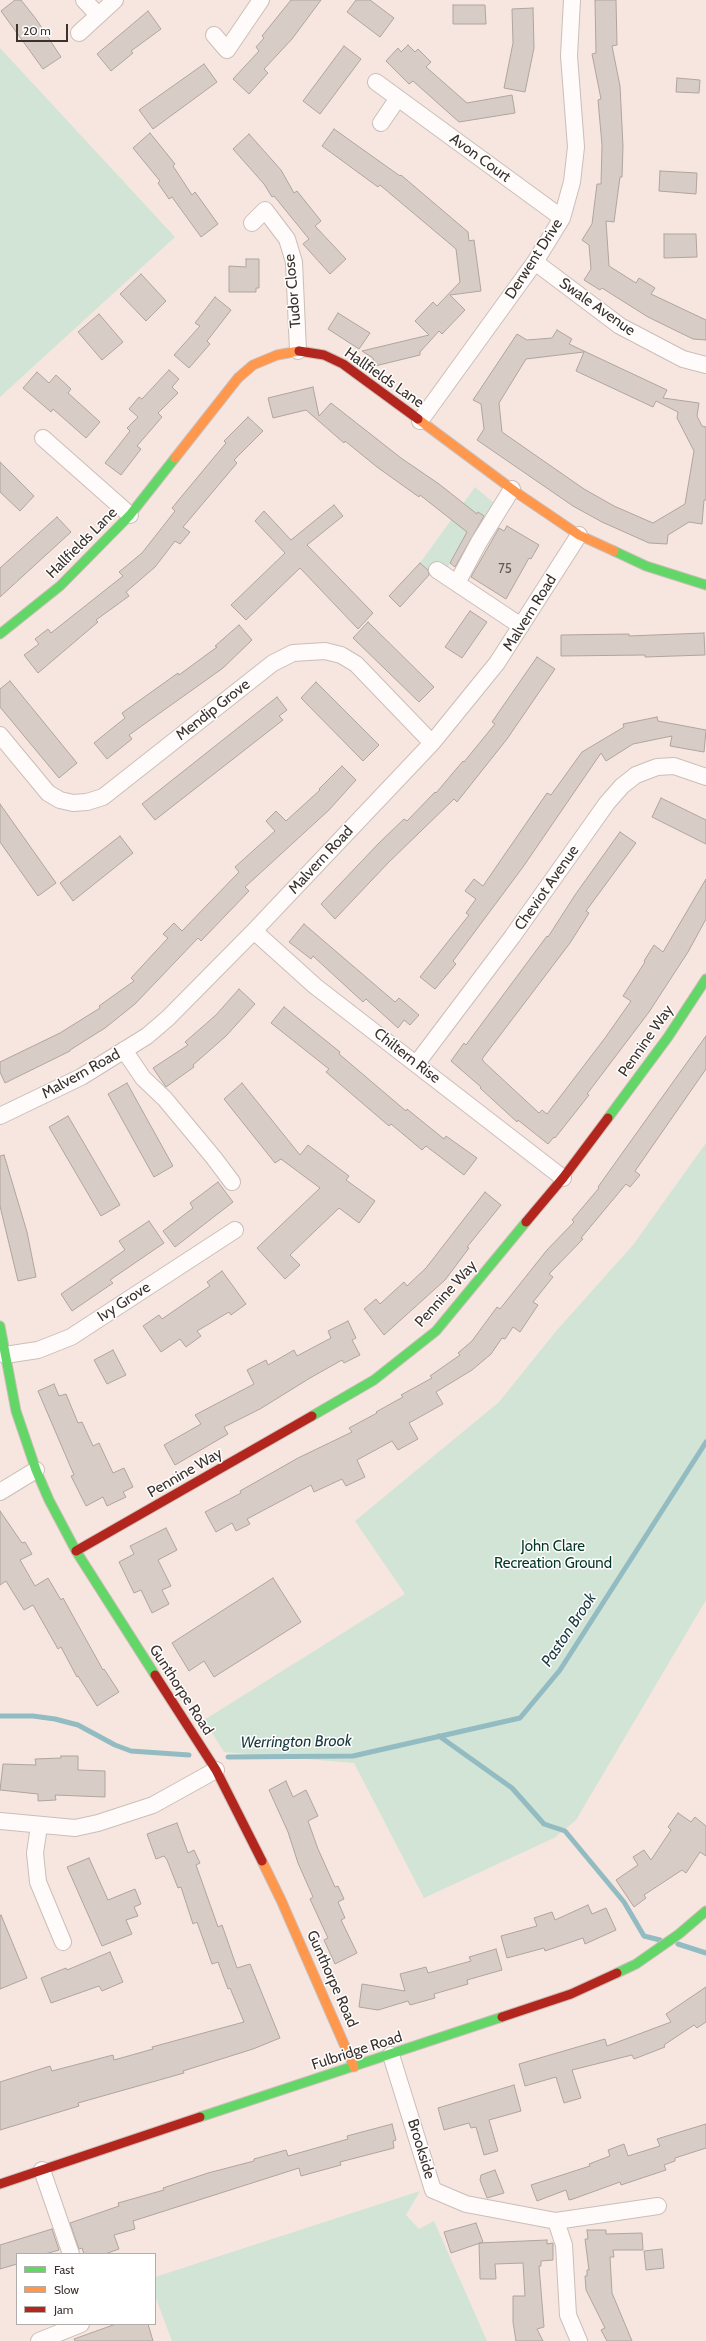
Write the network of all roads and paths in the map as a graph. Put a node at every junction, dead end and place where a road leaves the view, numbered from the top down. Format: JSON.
{"nodes":[{"id":1,"x":84,"y":0,"type":"edge"},
{"id":2,"x":115,"y":0,"type":"edge"},
{"id":3,"x":261,"y":0,"type":"edge"},
{"id":4,"x":572,"y":0,"type":"edge"},
{"id":5,"x":98,"y":15,"type":"junction"},
{"id":6,"x":79,"y":33,"type":"dead end"},
{"id":7,"x":214,"y":36,"type":"dead end"},
{"id":8,"x":376,"y":82,"type":"dead end"},
{"id":9,"x":398,"y":98,"type":"junction"},
{"id":10,"x":380,"y":123,"type":"dead end"},
{"id":11,"x":562,"y":218,"type":"junction"},
{"id":12,"x":252,"y":223,"type":"dead end"},
{"id":13,"x":535,"y":262,"type":"junction"},
{"id":14,"x":298,"y":351,"type":"junction"},
{"id":15,"x":706,"y":365,"type":"edge"},
{"id":16,"x":420,"y":421,"type":"junction"},
{"id":17,"x":43,"y":438,"type":"dead end"},
{"id":18,"x":512,"y":489,"type":"junction"},
{"id":19,"x":130,"y":515,"type":"junction"},
{"id":20,"x":579,"y":535,"type":"junction"},
{"id":21,"x":437,"y":570,"type":"dead end"},
{"id":22,"x":457,"y":583,"type":"junction"},
{"id":23,"x":706,"y":585,"type":"edge"},
{"id":24,"x":522,"y":626,"type":"junction"},
{"id":25,"x":0,"y":634,"type":"edge"},
{"id":26,"x":0,"y":735,"type":"edge"},
{"id":27,"x":432,"y":742,"type":"junction"},
{"id":28,"x":706,"y":777,"type":"edge"},
{"id":29,"x":254,"y":931,"type":"junction"},
{"id":30,"x":706,"y":979,"type":"edge"},
{"id":31,"x":124,"y":1050,"type":"junction"},
{"id":32,"x":417,"y":1063,"type":"junction"},
{"id":33,"x":0,"y":1116,"type":"edge"},
{"id":34,"x":563,"y":1178,"type":"junction"},
{"id":35,"x":232,"y":1182,"type":"dead end"},
{"id":36,"x":235,"y":1230,"type":"dead end"},
{"id":37,"x":0,"y":1326,"type":"edge"},
{"id":38,"x":5,"y":1355,"type":"junction"},
{"id":39,"x":36,"y":1470,"type":"junction"},
{"id":40,"x":0,"y":1492,"type":"edge"},
{"id":41,"x":76,"y":1551,"type":"junction"},
{"id":42,"x":216,"y":1770,"type":"junction"},
{"id":43,"x":0,"y":1821,"type":"edge"},
{"id":44,"x":39,"y":1826,"type":"junction"},
{"id":45,"x":706,"y":1911,"type":"edge"},
{"id":46,"x":64,"y":1942,"type":"dead end"},
{"id":47,"x":391,"y":2055,"type":"junction"},
{"id":48,"x":354,"y":2067,"type":"junction"},
{"id":49,"x":42,"y":2170,"type":"junction"},
{"id":50,"x":0,"y":2184,"type":"edge"},
{"id":51,"x":658,"y":2206,"type":"dead end"},
{"id":52,"x":556,"y":2221,"type":"junction"},
{"id":53,"x":70,"y":2253,"type":"edge"},
{"id":54,"x":78,"y":2325,"type":"edge"},
{"id":55,"x":39,"y":2341,"type":"edge"},
{"id":56,"x":579,"y":2341,"type":"edge"}],
"edges":[{"from":1,"to":5,"type":"street"},
{"from":2,"to":5,"type":"street"},
{"from":3,"to":7,"type":"street"},
{"from":4,"to":11,"type":"street","name":"Derwent Drive"},
{"from":5,"to":6,"type":"street"},
{"from":8,"to":9,"type":"street","name":"Avon Court"},
{"from":9,"to":10,"type":"street"},
{"from":9,"to":11,"type":"street","name":"Avon Court"},
{"from":11,"to":13,"type":"street","name":"Derwent Drive"},
{"from":12,"to":14,"type":"street","name":"Tudor Close"},
{"from":13,"to":15,"type":"street","name":"Swale Avenue"},
{"from":13,"to":16,"type":"street","name":"Derwent Drive"},
{"from":14,"to":16,"type":"street","name":"Hallfields Lane"},
{"from":14,"to":19,"type":"street","name":"Hallfields Lane"},
{"from":16,"to":18,"type":"street","name":"Hallfields Lane"},
{"from":17,"to":19,"type":"street"},
{"from":18,"to":20,"type":"street","name":"Hallfields Lane"},
{"from":18,"to":22,"type":"street"},
{"from":19,"to":25,"type":"street","name":"Hallfields Lane"},
{"from":20,"to":23,"type":"street","name":"Hallfields Lane"},
{"from":20,"to":24,"type":"street","name":"Malvern Road"},
{"from":21,"to":22,"type":"street"},
{"from":22,"to":24,"type":"street"},
{"from":24,"to":27,"type":"street","name":"Malvern Road"},
{"from":26,"to":27,"type":"street","name":"Mendip Grove"},
{"from":27,"to":29,"type":"street","name":"Malvern Road"},
{"from":28,"to":32,"type":"street","name":"Cheviot Avenue"},
{"from":29,"to":31,"type":"street","name":"Malvern Road"},
{"from":29,"to":32,"type":"street","name":"Chiltern Rise"},
{"from":30,"to":34,"type":"street","name":"Pennine Way"},
{"from":31,"to":33,"type":"street","name":"Malvern Road"},
{"from":31,"to":35,"type":"street"},
{"from":32,"to":34,"type":"street","name":"Chiltern Rise"},
{"from":34,"to":41,"type":"street","name":"Pennine Way"},
{"from":36,"to":38,"type":"street","name":"Ivy Grove"},
{"from":37,"to":38,"type":"street","name":"Gunthorpe Road"},
{"from":38,"to":39,"type":"street","name":"Gunthorpe Road"},
{"from":39,"to":40,"type":"street"},
{"from":39,"to":41,"type":"street","name":"Gunthorpe Road"},
{"from":41,"to":42,"type":"street","name":"Gunthorpe Road"},
{"from":42,"to":44,"type":"street"},
{"from":42,"to":48,"type":"street","name":"Gunthorpe Road"},
{"from":43,"to":44,"type":"street"},
{"from":44,"to":46,"type":"street"},
{"from":45,"to":47,"type":"street","name":"Fulbridge Road"},
{"from":47,"to":48,"type":"street","name":"Fulbridge Road"},
{"from":47,"to":52,"type":"street","name":"Brookside"},
{"from":48,"to":49,"type":"street","name":"Fulbridge Road"},
{"from":49,"to":50,"type":"street","name":"Fulbridge Road"},
{"from":49,"to":53,"type":"street"},
{"from":51,"to":52,"type":"street","name":"Brookside"},
{"from":52,"to":56,"type":"street"},
{"from":54,"to":55,"type":"street"}]}
